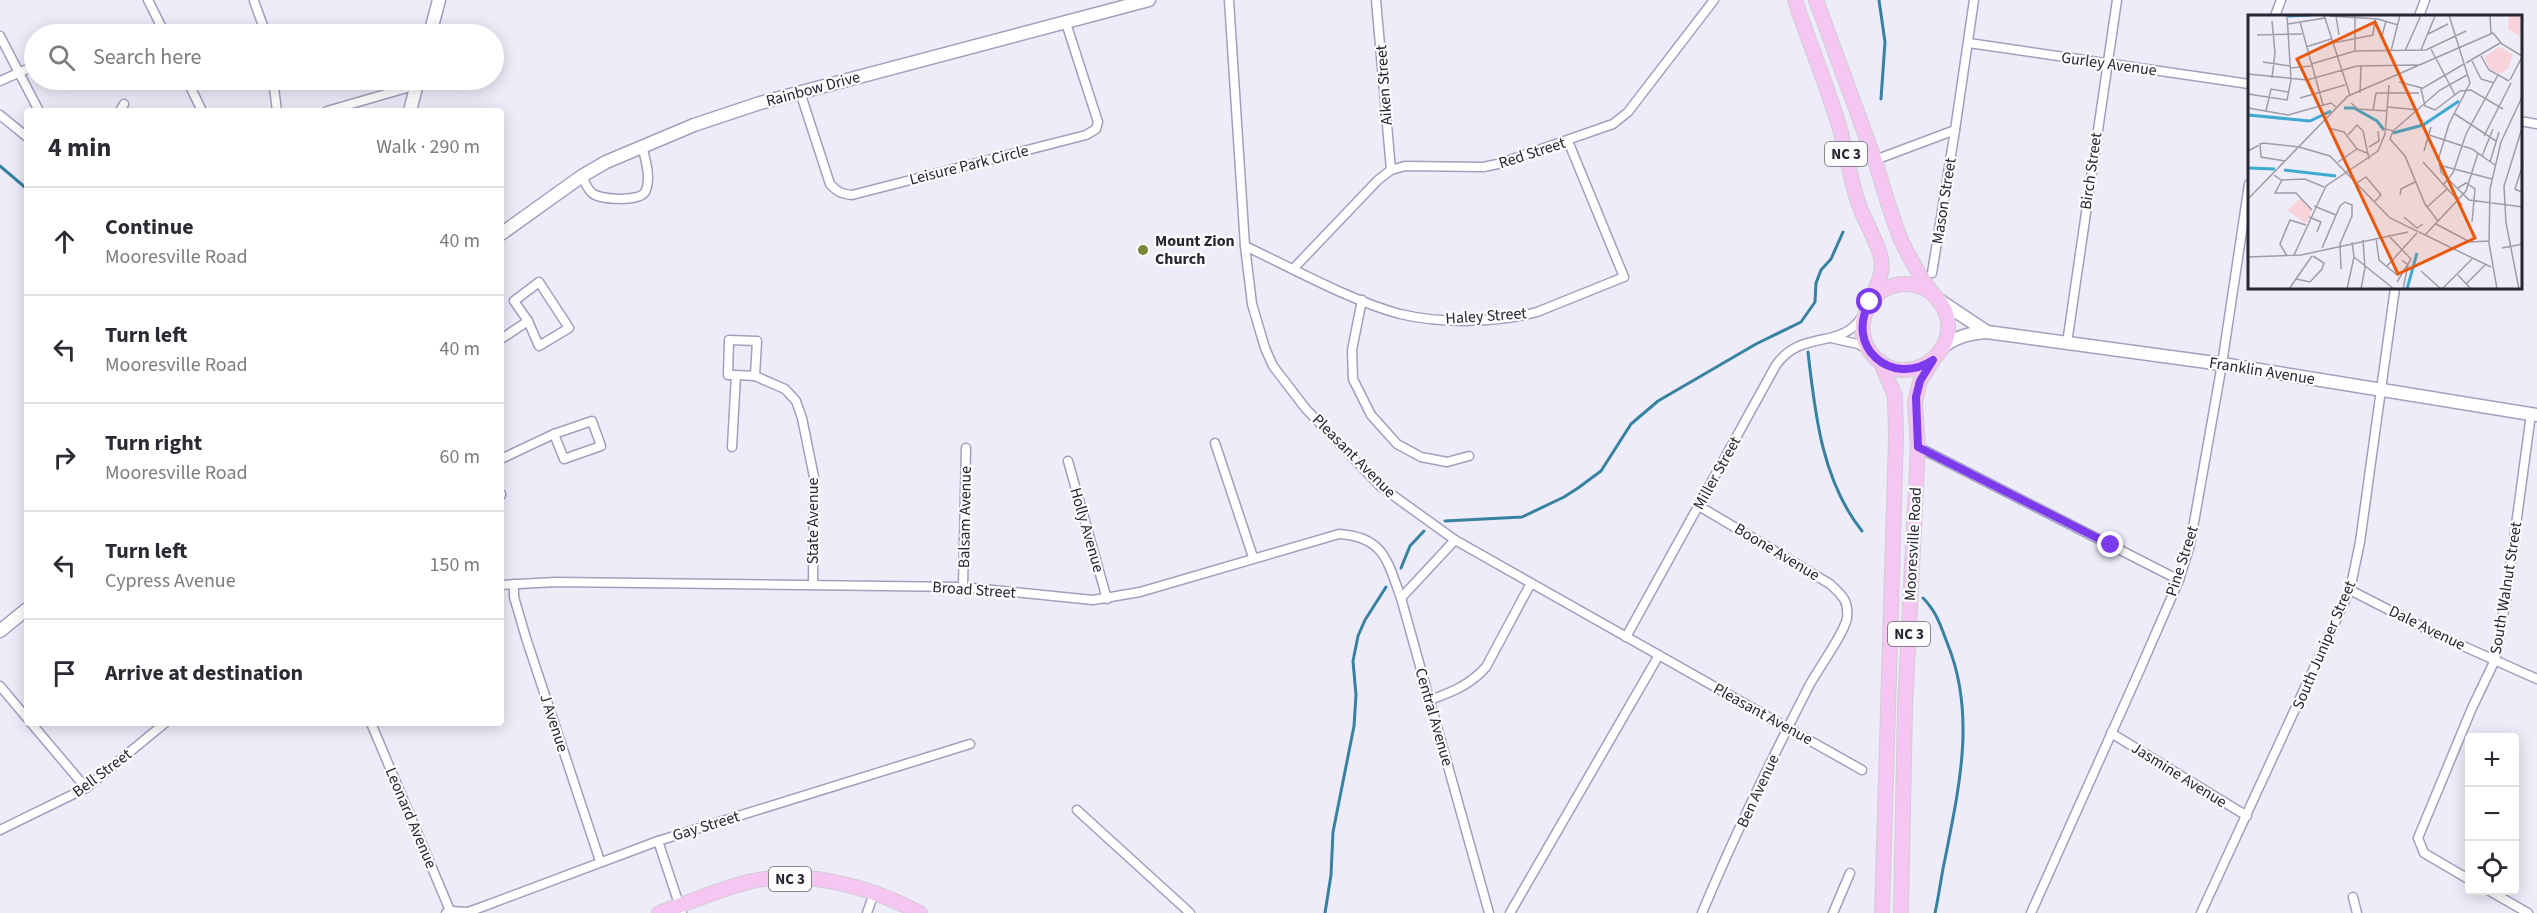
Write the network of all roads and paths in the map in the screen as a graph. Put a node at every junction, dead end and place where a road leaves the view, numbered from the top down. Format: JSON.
{"nodes":[{"id":1,"x":148,"y":0,"type":"edge"},
{"id":2,"x":439,"y":0,"type":"edge"},
{"id":3,"x":1149,"y":0,"type":"edge"},
{"id":4,"x":1229,"y":0,"type":"edge"},
{"id":5,"x":1376,"y":0,"type":"edge"},
{"id":6,"x":1714,"y":0,"type":"edge"},
{"id":7,"x":1795,"y":0,"type":"edge"},
{"id":8,"x":1816,"y":0,"type":"edge"},
{"id":9,"x":1974,"y":0,"type":"edge"},
{"id":10,"x":2117,"y":0,"type":"edge"},
{"id":11,"x":2281,"y":0,"type":"edge"},
{"id":12,"x":2425,"y":0,"type":"edge"},
{"id":13,"x":254,"y":1,"type":"edge"},
{"id":14,"x":2275,"y":15,"type":"edge"},
{"id":15,"x":2419,"y":15,"type":"edge"},
{"id":16,"x":1066,"y":23,"type":"junction"},
{"id":17,"x":160,"y":24,"type":"edge"},
{"id":18,"x":262,"y":24,"type":"edge"},
{"id":19,"x":433,"y":24,"type":"edge"},
{"id":20,"x":0,"y":36,"type":"edge"},
{"id":21,"x":1969,"y":43,"type":"junction"},
{"id":22,"x":2109,"y":63,"type":"junction"},
{"id":23,"x":24,"y":72,"type":"edge"},
{"id":24,"x":21,"y":74,"type":"junction"},
{"id":25,"x":24,"y":80,"type":"edge"},
{"id":26,"x":0,"y":81,"type":"edge"},
{"id":27,"x":2248,"y":84,"type":"edge"},
{"id":28,"x":29,"y":90,"type":"edge"},
{"id":29,"x":192,"y":90,"type":"edge"},
{"id":30,"x":274,"y":90,"type":"edge"},
{"id":31,"x":393,"y":90,"type":"edge"},
{"id":32,"x":416,"y":90,"type":"edge"},
{"id":33,"x":800,"y":92,"type":"junction"},
{"id":34,"x":38,"y":108,"type":"edge"},
{"id":35,"x":201,"y":108,"type":"edge"},
{"id":36,"x":277,"y":108,"type":"edge"},
{"id":37,"x":336,"y":108,"type":"edge"},
{"id":38,"x":411,"y":108,"type":"edge"},
{"id":39,"x":0,"y":115,"type":"edge"},
{"id":40,"x":2522,"y":121,"type":"edge"},
{"id":41,"x":2537,"y":124,"type":"edge"},
{"id":42,"x":1955,"y":130,"type":"junction"},
{"id":43,"x":24,"y":135,"type":"edge"},
{"id":44,"x":1568,"y":141,"type":"junction"},
{"id":45,"x":642,"y":145,"type":"junction"},
{"id":46,"x":1875,"y":160,"type":"junction"},
{"id":47,"x":1391,"y":170,"type":"junction"},
{"id":48,"x":582,"y":176,"type":"junction"},
{"id":49,"x":2248,"y":191,"type":"edge"},
{"id":50,"x":504,"y":232,"type":"edge"},
{"id":51,"x":1245,"y":246,"type":"junction"},
{"id":52,"x":1293,"y":268,"type":"junction"},
{"id":53,"x":1932,"y":273,"type":"dead end"},
{"id":54,"x":2396,"y":290,"type":"edge"},
{"id":55,"x":1937,"y":298,"type":"junction"},
{"id":56,"x":1362,"y":300,"type":"junction"},
{"id":57,"x":1865,"y":312,"type":"junction"},
{"id":58,"x":528,"y":321,"type":"junction"},
{"id":59,"x":1987,"y":332,"type":"junction"},
{"id":60,"x":504,"y":337,"type":"edge"},
{"id":61,"x":1831,"y":338,"type":"junction"},
{"id":62,"x":2067,"y":343,"type":"junction"},
{"id":63,"x":1944,"y":346,"type":"junction"},
{"id":64,"x":1875,"y":357,"type":"junction"},
{"id":65,"x":1933,"y":360,"type":"junction"},
{"id":66,"x":2222,"y":364,"type":"junction"},
{"id":67,"x":736,"y":375,"type":"junction"},
{"id":68,"x":755,"y":376,"type":"junction"},
{"id":69,"x":2381,"y":389,"type":"junction"},
{"id":70,"x":2534,"y":414,"type":"edge"},
{"id":71,"x":555,"y":434,"type":"junction"},
{"id":72,"x":1215,"y":443,"type":"dead end"},
{"id":73,"x":732,"y":447,"type":"dead end"},
{"id":74,"x":1918,"y":447,"type":"junction"},
{"id":75,"x":966,"y":448,"type":"dead end"},
{"id":76,"x":1469,"y":456,"type":"dead end"},
{"id":77,"x":504,"y":458,"type":"edge"},
{"id":78,"x":1068,"y":461,"type":"dead end"},
{"id":79,"x":1699,"y":506,"type":"junction"},
{"id":80,"x":1455,"y":540,"type":"junction"},
{"id":81,"x":1253,"y":557,"type":"junction"},
{"id":82,"x":2179,"y":580,"type":"junction"},
{"id":83,"x":1531,"y":583,"type":"junction"},
{"id":84,"x":514,"y":584,"type":"junction"},
{"id":85,"x":504,"y":585,"type":"edge"},
{"id":86,"x":813,"y":585,"type":"junction"},
{"id":87,"x":963,"y":587,"type":"junction"},
{"id":88,"x":2350,"y":590,"type":"junction"},
{"id":89,"x":1401,"y":598,"type":"junction"},
{"id":90,"x":1107,"y":599,"type":"junction"},
{"id":91,"x":1848,"y":607,"type":"joint"},
{"id":92,"x":24,"y":611,"type":"edge"},
{"id":93,"x":0,"y":631,"type":"edge"},
{"id":94,"x":1626,"y":637,"type":"junction"},
{"id":95,"x":1659,"y":655,"type":"junction"},
{"id":96,"x":2495,"y":660,"type":"junction"},
{"id":97,"x":2537,"y":679,"type":"edge"},
{"id":98,"x":0,"y":686,"type":"edge"},
{"id":99,"x":1430,"y":700,"type":"junction"},
{"id":100,"x":24,"y":714,"type":"edge"},
{"id":101,"x":34,"y":726,"type":"edge"},
{"id":102,"x":161,"y":726,"type":"edge"},
{"id":103,"x":372,"y":726,"type":"edge"},
{"id":104,"x":1788,"y":728,"type":"junction"},
{"id":105,"x":2112,"y":733,"type":"junction"},
{"id":106,"x":970,"y":744,"type":"dead end"},
{"id":107,"x":1862,"y":770,"type":"dead end"},
{"id":108,"x":86,"y":788,"type":"junction"},
{"id":109,"x":1077,"y":810,"type":"dead end"},
{"id":110,"x":2247,"y":816,"type":"junction"},
{"id":111,"x":0,"y":830,"type":"edge"},
{"id":112,"x":658,"y":841,"type":"junction"},
{"id":113,"x":600,"y":861,"type":"junction"},
{"id":114,"x":1851,"y":873,"type":"dead end"},
{"id":115,"x":2465,"y":878,"type":"edge"},
{"id":116,"x":874,"y":893,"type":"junction"},
{"id":117,"x":2495,"y":895,"type":"edge"},
{"id":118,"x":2353,"y":897,"type":"dead end"},
{"id":119,"x":681,"y":909,"type":"edge"},
{"id":120,"x":449,"y":912,"type":"edge"},
{"id":121,"x":659,"y":913,"type":"edge"},
{"id":122,"x":867,"y":913,"type":"edge"},
{"id":123,"x":920,"y":913,"type":"edge"},
{"id":124,"x":1190,"y":913,"type":"edge"},
{"id":125,"x":1489,"y":913,"type":"edge"},
{"id":126,"x":1510,"y":913,"type":"edge"},
{"id":127,"x":1702,"y":913,"type":"edge"},
{"id":128,"x":1833,"y":913,"type":"edge"},
{"id":129,"x":1882,"y":913,"type":"edge"},
{"id":130,"x":1901,"y":913,"type":"edge"},
{"id":131,"x":2031,"y":913,"type":"edge"},
{"id":132,"x":2201,"y":913,"type":"edge"},
{"id":133,"x":2357,"y":913,"type":"edge"},
{"id":134,"x":2528,"y":913,"type":"edge"}],
"edges":[{"from":1,"to":17,"type":"street"},
{"from":2,"to":19,"type":"main road"},
{"from":3,"to":16,"type":"main road","name":"Rainbow Drive"},
{"from":4,"to":51,"type":"street","name":"Pleasant Avenue"},
{"from":5,"to":47,"type":"street","name":"Aiken Street"},
{"from":6,"to":44,"type":"street","name":"Red Street"},
{"from":7,"to":57,"type":"main road","name":"Mooresville Road","number":"NC 3"},
{"from":8,"to":46,"type":"main road","number":"NC 3"},
{"from":9,"to":21,"type":"street","name":"Mason Street"},
{"from":10,"to":22,"type":"street","name":"Birch Street"},
{"from":11,"to":14,"type":"street"},
{"from":12,"to":15,"type":"street"},
{"from":13,"to":18,"type":"street"},
{"from":16,"to":33,"type":"main road","name":"Rainbow Drive"},
{"from":16,"to":33,"type":"street","name":"Leisure Park Circle"},
{"from":20,"to":24,"type":"street"},
{"from":21,"to":22,"type":"street","name":"Gurley Avenue"},
{"from":21,"to":42,"type":"street","name":"Mason Street"},
{"from":22,"to":27,"type":"street","name":"Gurley Avenue"},
{"from":22,"to":62,"type":"street","name":"Birch Street"},
{"from":23,"to":24,"type":"street"},
{"from":24,"to":25,"type":"street"},
{"from":24,"to":26,"type":"street"},
{"from":28,"to":34,"type":"street"},
{"from":29,"to":35,"type":"street"},
{"from":30,"to":36,"type":"street"},
{"from":31,"to":37,"type":"street"},
{"from":32,"to":38,"type":"main road"},
{"from":33,"to":45,"type":"main road","name":"Rainbow Drive"},
{"from":39,"to":43,"type":"street"},
{"from":40,"to":41,"type":"street"},
{"from":42,"to":46,"type":"street","name":"Mason Street"},
{"from":42,"to":53,"type":"street","name":"Mason Street"},
{"from":44,"to":47,"type":"street","name":"Red Street"},
{"from":44,"to":56,"type":"street","name":"Haley Street"},
{"from":45,"to":48,"type":"main road","name":"Rainbow Drive"},
{"from":45,"to":48,"type":"street"},
{"from":46,"to":55,"type":"main road","number":"NC 3"},
{"from":47,"to":52,"type":"street"},
{"from":48,"to":50,"type":"main road","name":"Rainbow Drive"},
{"from":49,"to":66,"type":"street","name":"Pine Street"},
{"from":51,"to":52,"type":"street","name":"Haley Street"},
{"from":51,"to":80,"type":"street","name":"Pleasant Avenue"},
{"from":52,"to":56,"type":"street","name":"Haley Street"},
{"from":54,"to":69,"type":"street","name":"South Juniper Street"},
{"from":55,"to":57,"type":"main road"},
{"from":55,"to":59,"type":"main road","name":"Franklin Avenue"},
{"from":55,"to":63,"type":"main road"},
{"from":56,"to":76,"type":"street"},
{"from":57,"to":61,"type":"street","name":"Miller Street"},
{"from":57,"to":64,"type":"main road","name":"Mooresville Road"},
{"from":58,"to":58,"type":"street"},
{"from":58,"to":60,"type":"street"},
{"from":59,"to":62,"type":"main road","name":"Franklin Avenue"},
{"from":59,"to":63,"type":"main road","name":"Franklin Avenue"},
{"from":61,"to":64,"type":"street","name":"Miller Street"},
{"from":61,"to":79,"type":"street","name":"Miller Street"},
{"from":62,"to":66,"type":"main road","name":"Franklin Avenue"},
{"from":63,"to":65,"type":"main road","name":"Mooresville Road"},
{"from":64,"to":65,"type":"main road"},
{"from":64,"to":129,"type":"main road","name":"Mooresville Road"},
{"from":65,"to":74,"type":"main road","name":"Mooresville Road","number":"NC 3"},
{"from":66,"to":69,"type":"main road","name":"Franklin Avenue"},
{"from":66,"to":82,"type":"street","name":"Pine Street"},
{"from":67,"to":68,"type":"street","name":"State Avenue"},
{"from":67,"to":68,"type":"street"},
{"from":67,"to":73,"type":"street"},
{"from":68,"to":86,"type":"street","name":"State Avenue"},
{"from":69,"to":70,"type":"main road","name":"Franklin Avenue"},
{"from":69,"to":88,"type":"street","name":"South Juniper Street"},
{"from":70,"to":96,"type":"street","name":"South Walnut Street"},
{"from":71,"to":71,"type":"street"},
{"from":71,"to":77,"type":"street"},
{"from":72,"to":81,"type":"street"},
{"from":74,"to":82,"type":"street"},
{"from":74,"to":130,"type":"main road","name":"Mooresville Road","number":"NC 3"},
{"from":75,"to":87,"type":"street","name":"Balsam Avenue"},
{"from":78,"to":90,"type":"street","name":"Holly Avenue"},
{"from":79,"to":91,"type":"street","name":"Boone Avenue"},
{"from":79,"to":94,"type":"street","name":"Miller Street"},
{"from":80,"to":83,"type":"street","name":"Pleasant Avenue"},
{"from":80,"to":89,"type":"street"},
{"from":81,"to":89,"type":"street","name":"Broad Street"},
{"from":81,"to":90,"type":"street","name":"Broad Street"},
{"from":82,"to":105,"type":"street","name":"Pine Street"},
{"from":83,"to":94,"type":"street","name":"Pleasant Avenue"},
{"from":83,"to":99,"type":"street"},
{"from":84,"to":85,"type":"street","name":"Broad Street"},
{"from":84,"to":86,"type":"street","name":"Broad Street"},
{"from":84,"to":113,"type":"street","name":"J Avenue"},
{"from":86,"to":87,"type":"street","name":"Broad Street"},
{"from":87,"to":90,"type":"street","name":"Broad Street"},
{"from":88,"to":96,"type":"street","name":"Dale Avenue"},
{"from":88,"to":110,"type":"street","name":"South Juniper Street"},
{"from":89,"to":99,"type":"street","name":"Central Avenue"},
{"from":91,"to":104,"type":"street","name":"Ben Avenue"},
{"from":92,"to":93,"type":"main road"},
{"from":94,"to":95,"type":"street","name":"Pleasant Avenue"},
{"from":95,"to":104,"type":"street","name":"Pleasant Avenue"},
{"from":95,"to":126,"type":"street"},
{"from":96,"to":97,"type":"street","name":"Dale Avenue"},
{"from":96,"to":115,"type":"street","name":"South Walnut Street"},
{"from":98,"to":100,"type":"street"},
{"from":99,"to":125,"type":"street","name":"Central Avenue"},
{"from":101,"to":108,"type":"street"},
{"from":102,"to":108,"type":"street","name":"Bell Street"},
{"from":103,"to":120,"type":"street","name":"Leonard Avenue"},
{"from":104,"to":107,"type":"street","name":"Pleasant Avenue"},
{"from":104,"to":127,"type":"street","name":"Ben Avenue"},
{"from":105,"to":110,"type":"street","name":"Jasmine Avenue"},
{"from":105,"to":131,"type":"street","name":"Pine Street"},
{"from":106,"to":112,"type":"street","name":"Gay Street"},
{"from":108,"to":111,"type":"street","name":"Bell Street"},
{"from":109,"to":124,"type":"street"},
{"from":110,"to":132,"type":"street","name":"South Juniper Street"},
{"from":112,"to":113,"type":"street","name":"Gay Street"},
{"from":112,"to":119,"type":"street"},
{"from":113,"to":120,"type":"street","name":"Gay Street"},
{"from":114,"to":128,"type":"street"},
{"from":116,"to":119,"type":"main road","number":"NC 3"},
{"from":116,"to":122,"type":"street"},
{"from":116,"to":123,"type":"main road","number":"NC 3"},
{"from":117,"to":134,"type":"street"},
{"from":118,"to":133,"type":"street"},
{"from":119,"to":121,"type":"main road","number":"NC 3"}]}
